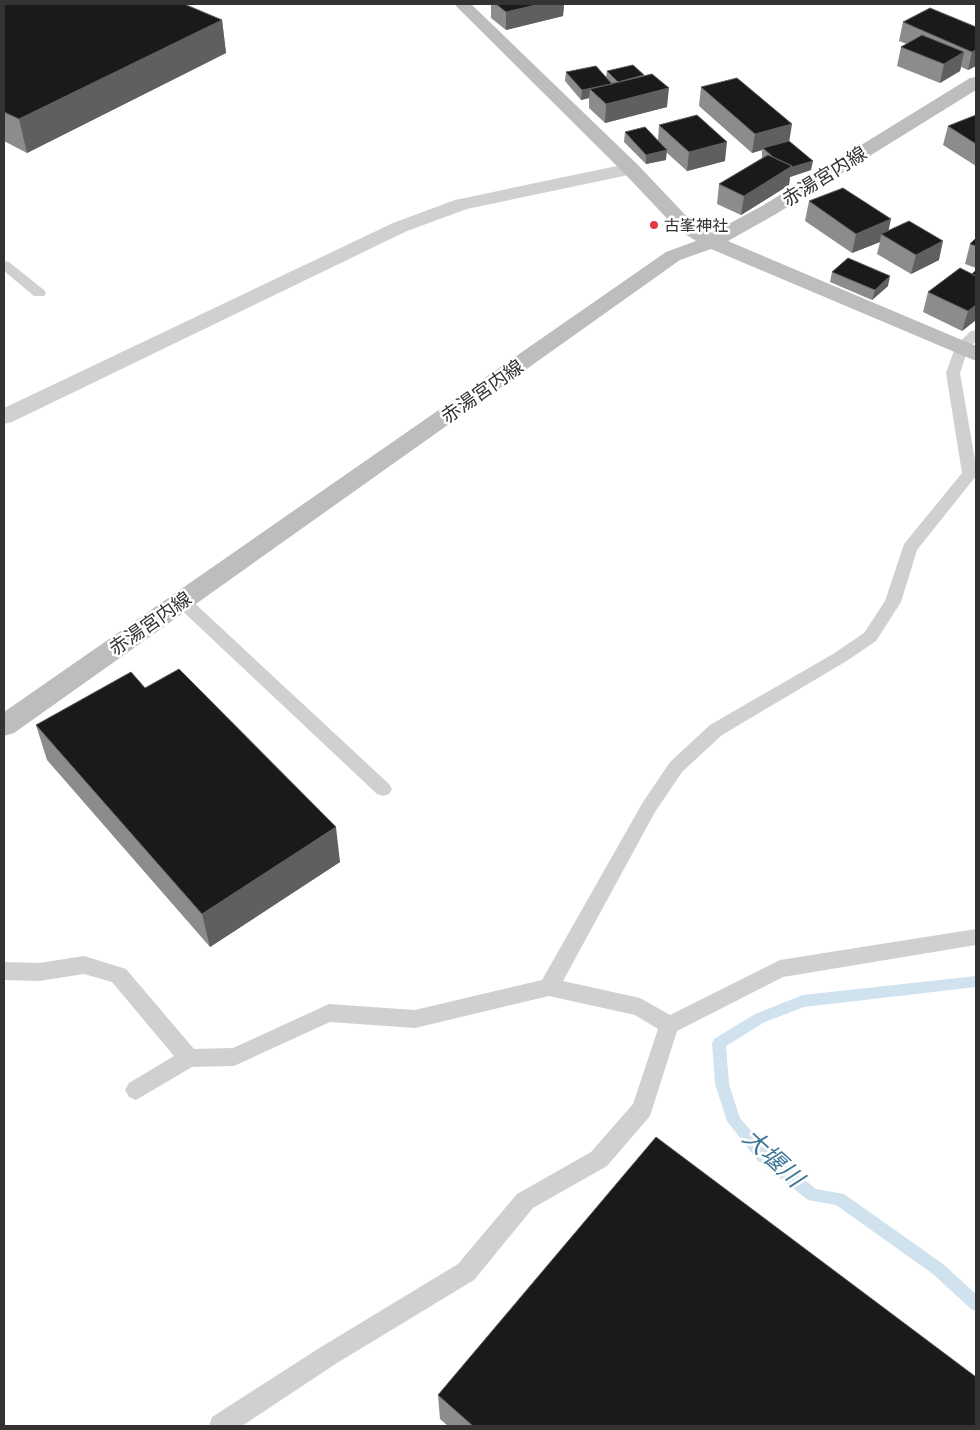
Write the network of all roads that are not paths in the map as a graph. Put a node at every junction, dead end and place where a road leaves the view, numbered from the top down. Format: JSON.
{"nodes":[{"id":1,"x":462,"y":4,"type":"edge"},
{"id":2,"x":976,"y":82,"type":"edge"},
{"id":3,"x":631,"y":169,"type":"junction"},
{"id":4,"x":712,"y":242,"type":"junction"},
{"id":5,"x":4,"y":265,"type":"edge"},
{"id":6,"x":39,"y":293,"type":"dead end"},
{"id":7,"x":971,"y":345,"type":"edge"},
{"id":8,"x":4,"y":417,"type":"edge"},
{"id":9,"x":182,"y":601,"type":"junction"},
{"id":10,"x":4,"y":726,"type":"edge"},
{"id":11,"x":383,"y":789,"type":"dead end"},
{"id":12,"x":976,"y":937,"type":"edge"},
{"id":13,"x":4,"y":971,"type":"edge"},
{"id":14,"x":549,"y":987,"type":"junction"},
{"id":15,"x":669,"y":1025,"type":"junction"},
{"id":16,"x":189,"y":1058,"type":"junction"},
{"id":17,"x":136,"y":1090,"type":"dead end"},
{"id":18,"x":221,"y":1426,"type":"edge"}],
"edges":[{"from":1,"to":3,"type":"main road"},
{"from":2,"to":4,"type":"main road","name":"赤湯宮内線"},
{"from":3,"to":4,"type":"main road"},
{"from":3,"to":8,"type":"street"},
{"from":4,"to":7,"type":"main road"},
{"from":4,"to":9,"type":"main road","name":"赤湯宮内線"},
{"from":5,"to":6,"type":"lane"},
{"from":7,"to":14,"type":"lane"},
{"from":9,"to":10,"type":"main road","name":"赤湯宮内線"},
{"from":9,"to":11,"type":"lane"},
{"from":12,"to":15,"type":"lane"},
{"from":13,"to":16,"type":"lane"},
{"from":14,"to":15,"type":"lane"},
{"from":14,"to":16,"type":"lane"},
{"from":15,"to":18,"type":"lane"},
{"from":16,"to":17,"type":"lane"}]}
